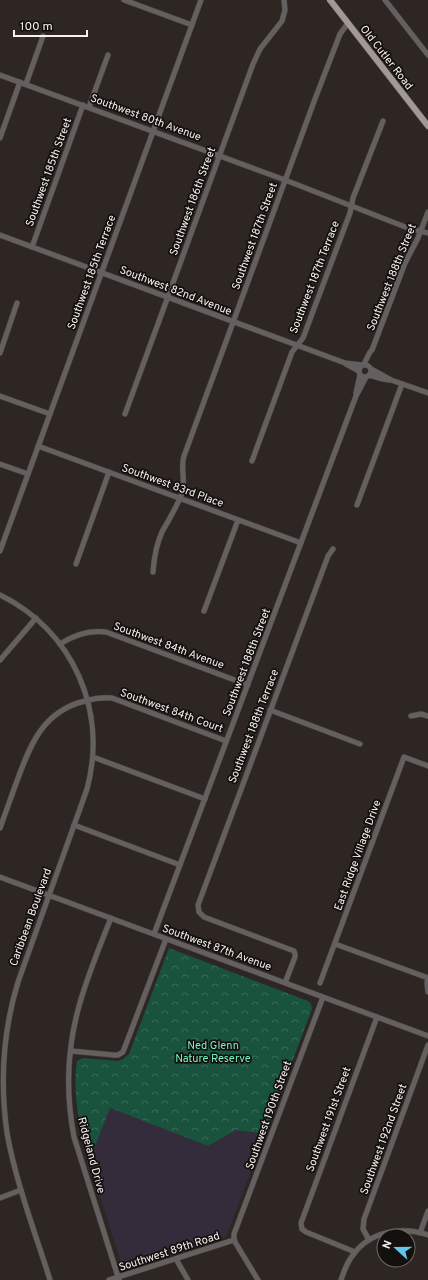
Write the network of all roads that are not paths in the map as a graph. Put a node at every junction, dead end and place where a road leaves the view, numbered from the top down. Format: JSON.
{"nodes":[{"id":1,"x":124,"y":0,"type":"edge"},
{"id":2,"x":201,"y":0,"type":"edge"},
{"id":3,"x":284,"y":0,"type":"edge"},
{"id":4,"x":330,"y":0,"type":"edge"},
{"id":5,"x":385,"y":0,"type":"edge"},
{"id":6,"x":348,"y":22,"type":"junction"},
{"id":7,"x":192,"y":25,"type":"junction"},
{"id":8,"x":44,"y":36,"type":"dead end"},
{"id":9,"x":108,"y":55,"type":"dead end"},
{"id":10,"x":428,"y":55,"type":"edge"},
{"id":11,"x":0,"y":75,"type":"edge"},
{"id":12,"x":20,"y":82,"type":"junction"},
{"id":13,"x":26,"y":84,"type":"junction"},
{"id":14,"x":83,"y":105,"type":"junction"},
{"id":15,"x":89,"y":107,"type":"junction"},
{"id":16,"x":383,"y":121,"type":"dead end"},
{"id":17,"x":428,"y":126,"type":"edge"},
{"id":18,"x":153,"y":131,"type":"junction"},
{"id":19,"x":0,"y":138,"type":"edge"},
{"id":20,"x":220,"y":156,"type":"junction"},
{"id":21,"x":285,"y":180,"type":"junction"},
{"id":22,"x":352,"y":206,"type":"junction"},
{"id":23,"x":428,"y":212,"type":"edge"},
{"id":24,"x":420,"y":231,"type":"junction"},
{"id":25,"x":428,"y":233,"type":"edge"},
{"id":26,"x":0,"y":235,"type":"edge"},
{"id":27,"x":32,"y":247,"type":"junction"},
{"id":28,"x":101,"y":272,"type":"junction"},
{"id":29,"x":167,"y":297,"type":"junction"},
{"id":30,"x":17,"y":303,"type":"dead end"},
{"id":31,"x":233,"y":322,"type":"junction"},
{"id":32,"x":297,"y":346,"type":"junction"},
{"id":33,"x":372,"y":350,"type":"junction"},
{"id":34,"x":0,"y":353,"type":"edge"},
{"id":35,"x":345,"y":363,"type":"junction"},
{"id":36,"x":363,"y":365,"type":"junction"},
{"id":37,"x":370,"y":368,"type":"junction"},
{"id":38,"x":363,"y":374,"type":"junction"},
{"id":39,"x":390,"y":380,"type":"junction"},
{"id":40,"x":402,"y":384,"type":"junction"},
{"id":41,"x":428,"y":394,"type":"edge"},
{"id":42,"x":0,"y":396,"type":"edge"},
{"id":43,"x":50,"y":414,"type":"junction"},
{"id":44,"x":124,"y":414,"type":"dead end"},
{"id":45,"x":38,"y":446,"type":"junction"},
{"id":46,"x":252,"y":461,"type":"dead end"},
{"id":47,"x":0,"y":464,"type":"edge"},
{"id":48,"x":109,"y":472,"type":"junction"},
{"id":49,"x":28,"y":474,"type":"junction"},
{"id":50,"x":180,"y":498,"type":"junction"},
{"id":51,"x":357,"y":505,"type":"dead end"},
{"id":52,"x":238,"y":520,"type":"junction"},
{"id":53,"x":301,"y":543,"type":"junction"},
{"id":54,"x":334,"y":549,"type":"dead end"},
{"id":55,"x":0,"y":551,"type":"edge"},
{"id":56,"x":76,"y":564,"type":"dead end"},
{"id":57,"x":153,"y":572,"type":"dead end"},
{"id":58,"x":0,"y":595,"type":"edge"},
{"id":59,"x":204,"y":611,"type":"dead end"},
{"id":60,"x":36,"y":618,"type":"junction"},
{"id":61,"x":60,"y":644,"type":"junction"},
{"id":62,"x":0,"y":660,"type":"edge"},
{"id":63,"x":248,"y":685,"type":"junction"},
{"id":64,"x":88,"y":700,"type":"junction"},
{"id":65,"x":270,"y":710,"type":"junction"},
{"id":66,"x":410,"y":716,"type":"dead end"},
{"id":67,"x":428,"y":716,"type":"edge"},
{"id":68,"x":226,"y":740,"type":"junction"},
{"id":69,"x":360,"y":744,"type":"dead end"},
{"id":70,"x":93,"y":757,"type":"junction"},
{"id":71,"x":428,"y":766,"type":"edge"},
{"id":72,"x":205,"y":799,"type":"junction"},
{"id":73,"x":74,"y":825,"type":"junction"},
{"id":74,"x":0,"y":828,"type":"edge"},
{"id":75,"x":180,"y":865,"type":"junction"},
{"id":76,"x":0,"y":877,"type":"edge"},
{"id":77,"x":48,"y":895,"type":"junction"},
{"id":78,"x":111,"y":918,"type":"junction"},
{"id":79,"x":154,"y":934,"type":"junction"},
{"id":80,"x":166,"y":939,"type":"junction"},
{"id":81,"x":335,"y":944,"type":"junction"},
{"id":82,"x":285,"y":983,"type":"junction"},
{"id":83,"x":320,"y":983,"type":"dead end"},
{"id":84,"x":428,"y":992,"type":"edge"},
{"id":85,"x":322,"y":997,"type":"junction"},
{"id":86,"x":377,"y":1017,"type":"junction"},
{"id":87,"x":428,"y":1036,"type":"edge"},
{"id":88,"x":428,"y":1045,"type":"edge"},
{"id":89,"x":71,"y":1051,"type":"junction"},
{"id":90,"x":2,"y":1069,"type":"edge"},
{"id":91,"x":22,"y":1190,"type":"junction"},
{"id":92,"x":0,"y":1198,"type":"edge"},
{"id":93,"x":428,"y":1211,"type":"edge"},
{"id":94,"x":420,"y":1233,"type":"junction"},
{"id":95,"x":428,"y":1235,"type":"edge"},
{"id":96,"x":234,"y":1240,"type":"junction"},
{"id":97,"x":369,"y":1240,"type":"junction"},
{"id":98,"x":355,"y":1252,"type":"junction"},
{"id":99,"x":176,"y":1258,"type":"junction"},
{"id":100,"x":119,"y":1278,"type":"edge"},
{"id":101,"x":50,"y":1280,"type":"edge"},
{"id":102,"x":109,"y":1280,"type":"edge"},
{"id":103,"x":188,"y":1280,"type":"edge"},
{"id":104,"x":258,"y":1280,"type":"edge"},
{"id":105,"x":341,"y":1280,"type":"edge"}],
"edges":[{"from":1,"to":7,"type":"street"},
{"from":2,"to":7,"type":"street","name":"Southwest 185th Terrace"},
{"from":3,"to":20,"type":"street","name":"Southwest 186th Street"},
{"from":4,"to":6,"type":"main road","name":"Old Cutler Road"},
{"from":5,"to":10,"type":"street"},
{"from":6,"to":17,"type":"main road","name":"Old Cutler Road"},
{"from":6,"to":21,"type":"street","name":"Southwest 187th Street"},
{"from":7,"to":18,"type":"street","name":"Southwest 185th Terrace"},
{"from":8,"to":13,"type":"street"},
{"from":9,"to":15,"type":"street"},
{"from":11,"to":12,"type":"street","name":"Southwest 80th Avenue"},
{"from":12,"to":13,"type":"street","name":"Southwest 80th Avenue"},
{"from":12,"to":19,"type":"street"},
{"from":13,"to":14,"type":"street","name":"Southwest 80th Avenue"},
{"from":14,"to":15,"type":"street","name":"Southwest 80th Avenue"},
{"from":14,"to":27,"type":"street","name":"Southwest 185th Street"},
{"from":15,"to":18,"type":"street","name":"Southwest 80th Avenue"},
{"from":16,"to":22,"type":"street","name":"Southwest 187th Terrace"},
{"from":18,"to":20,"type":"street","name":"Southwest 80th Avenue"},
{"from":18,"to":28,"type":"street","name":"Southwest 185th Terrace"},
{"from":20,"to":21,"type":"street","name":"Southwest 80th Avenue"},
{"from":20,"to":29,"type":"street","name":"Southwest 186th Street"},
{"from":21,"to":22,"type":"street","name":"Southwest 80th Avenue"},
{"from":21,"to":31,"type":"street","name":"Southwest 187th Street"},
{"from":22,"to":24,"type":"street","name":"Southwest 80th Avenue"},
{"from":22,"to":32,"type":"street","name":"Southwest 187th Terrace"},
{"from":23,"to":24,"type":"street","name":"Southwest 188th Street"},
{"from":24,"to":25,"type":"street"},
{"from":24,"to":33,"type":"street","name":"Southwest 188th Street"},
{"from":26,"to":27,"type":"street","name":"Southwest 82nd Avenue"},
{"from":27,"to":28,"type":"street","name":"Southwest 82nd Avenue"},
{"from":28,"to":29,"type":"street","name":"Southwest 82nd Avenue"},
{"from":28,"to":43,"type":"street","name":"Southwest 185th Terrace"},
{"from":29,"to":31,"type":"street","name":"Southwest 82nd Avenue"},
{"from":29,"to":44,"type":"street","name":"Southwest 186th Street"},
{"from":30,"to":34,"type":"street"},
{"from":31,"to":32,"type":"street","name":"Southwest 82nd Avenue"},
{"from":31,"to":50,"type":"street","name":"Southwest 187th Street"},
{"from":32,"to":35,"type":"street","name":"Southwest 82nd Avenue"},
{"from":32,"to":46,"type":"street","name":"Southwest 187th Terrace"},
{"from":33,"to":36,"type":"street","name":"Southwest 188th Street"},
{"from":33,"to":37,"type":"street","name":"Southwest 188th Street"},
{"from":35,"to":36,"type":"street","name":"Southwest 82nd Avenue"},
{"from":35,"to":38,"type":"street","name":"Southwest 82nd Avenue"},
{"from":36,"to":37,"type":"street","name":"Southwest 82nd Avenue"},
{"from":36,"to":38,"type":"street"},
{"from":37,"to":38,"type":"street"},
{"from":37,"to":39,"type":"street","name":"Southwest 82nd Avenue"},
{"from":38,"to":39,"type":"street","name":"Southwest 82nd Avenue"},
{"from":38,"to":53,"type":"street","name":"Southwest 188th Street"},
{"from":39,"to":40,"type":"street","name":"Southwest 82nd Avenue"},
{"from":40,"to":41,"type":"street","name":"Southwest 82nd Avenue"},
{"from":40,"to":51,"type":"street"},
{"from":42,"to":43,"type":"street"},
{"from":43,"to":45,"type":"street","name":"Southwest 185th Terrace"},
{"from":45,"to":48,"type":"street","name":"Southwest 83rd Place"},
{"from":45,"to":49,"type":"street","name":"Southwest 185th Terrace"},
{"from":47,"to":49,"type":"street"},
{"from":48,"to":50,"type":"street","name":"Southwest 83rd Place"},
{"from":48,"to":56,"type":"street"},
{"from":49,"to":55,"type":"street","name":"Southwest 185th Terrace"},
{"from":50,"to":52,"type":"street","name":"Southwest 83rd Place"},
{"from":50,"to":57,"type":"street","name":"Southwest 187th Street"},
{"from":52,"to":53,"type":"street","name":"Southwest 83rd Place"},
{"from":52,"to":59,"type":"street"},
{"from":53,"to":63,"type":"street","name":"Southwest 188th Street"},
{"from":54,"to":65,"type":"street","name":"Southwest 188th Terrace"},
{"from":58,"to":60,"type":"street","name":"Caribbean Boulevard"},
{"from":60,"to":61,"type":"street","name":"Caribbean Boulevard"},
{"from":60,"to":62,"type":"street"},
{"from":61,"to":63,"type":"street","name":"Southwest 84th Avenue"},
{"from":61,"to":64,"type":"street","name":"Caribbean Boulevard"},
{"from":63,"to":68,"type":"street","name":"Southwest 188th Street"},
{"from":64,"to":68,"type":"street","name":"Southwest 84th Court"},
{"from":64,"to":70,"type":"street","name":"Caribbean Boulevard"},
{"from":64,"to":74,"type":"street"},
{"from":65,"to":69,"type":"street"},
{"from":65,"to":82,"type":"street","name":"Southwest 188th Terrace"},
{"from":66,"to":67,"type":"street"},
{"from":68,"to":72,"type":"street","name":"Southwest 188th Street"},
{"from":70,"to":72,"type":"street"},
{"from":70,"to":73,"type":"street","name":"Caribbean Boulevard"},
{"from":71,"to":81,"type":"street","name":"East Ridge Village Drive"},
{"from":72,"to":75,"type":"street","name":"Southwest 188th Street"},
{"from":73,"to":75,"type":"street"},
{"from":73,"to":77,"type":"street","name":"Caribbean Boulevard"},
{"from":75,"to":79,"type":"street","name":"Southwest 188th Street"},
{"from":76,"to":77,"type":"street","name":"Southwest 87th Avenue"},
{"from":77,"to":78,"type":"street","name":"Southwest 87th Avenue"},
{"from":77,"to":90,"type":"street","name":"Caribbean Boulevard"},
{"from":78,"to":79,"type":"street","name":"Southwest 87th Avenue"},
{"from":78,"to":89,"type":"street","name":"Ridgeland Drive"},
{"from":79,"to":80,"type":"street","name":"Southwest 87th Avenue"},
{"from":80,"to":82,"type":"street","name":"Southwest 87th Avenue"},
{"from":80,"to":89,"type":"street"},
{"from":81,"to":83,"type":"street","name":"East Ridge Village Drive"},
{"from":81,"to":84,"type":"street"},
{"from":82,"to":85,"type":"street","name":"Southwest 87th Avenue"},
{"from":85,"to":86,"type":"street","name":"Southwest 87th Avenue"},
{"from":85,"to":96,"type":"street","name":"Southwest 190th Street"},
{"from":86,"to":87,"type":"street","name":"Southwest 87th Avenue"},
{"from":86,"to":98,"type":"street","name":"Southwest 191st Street"},
{"from":88,"to":97,"type":"street","name":"Southwest 192nd Street"},
{"from":89,"to":100,"type":"street","name":"Ridgeland Drive"},
{"from":90,"to":91,"type":"street","name":"Caribbean Boulevard"},
{"from":91,"to":92,"type":"street"},
{"from":91,"to":101,"type":"street","name":"Caribbean Boulevard"},
{"from":93,"to":94,"type":"street"},
{"from":94,"to":95,"type":"street"},
{"from":94,"to":97,"type":"street"},
{"from":96,"to":99,"type":"street","name":"Southwest 89th Road"},
{"from":96,"to":104,"type":"street"},
{"from":97,"to":98,"type":"street"},
{"from":98,"to":105,"type":"street"},
{"from":99,"to":100,"type":"street","name":"Southwest 89th Road"},
{"from":99,"to":103,"type":"street"},
{"from":100,"to":102,"type":"street","name":"Southwest 89th Road"}]}
